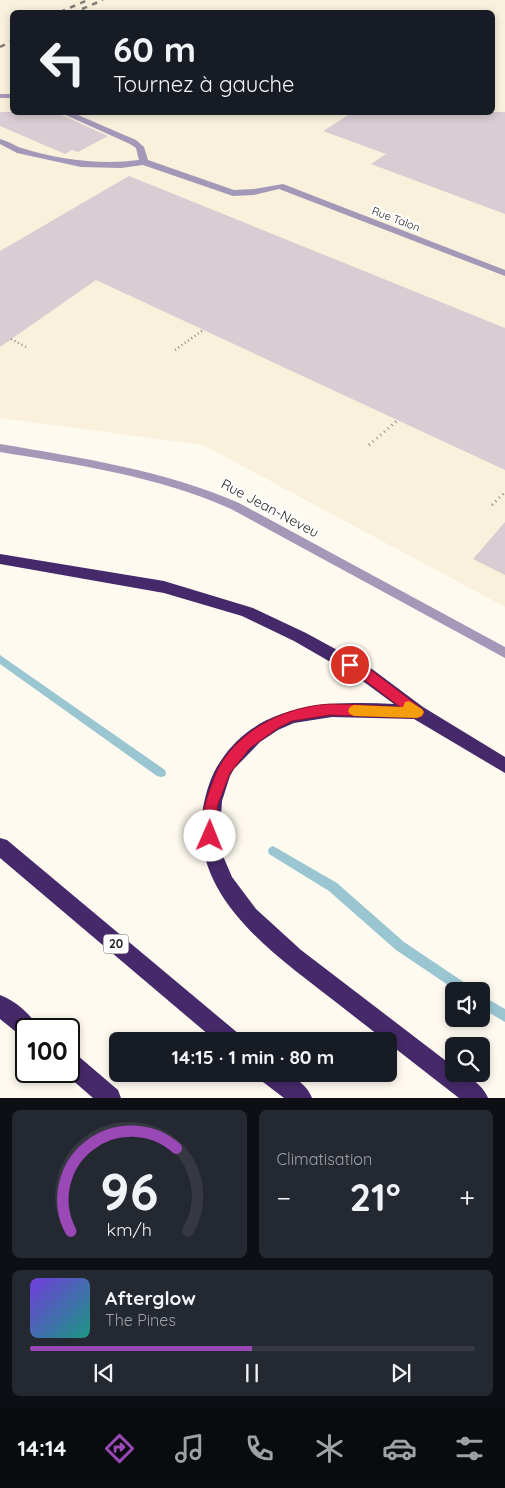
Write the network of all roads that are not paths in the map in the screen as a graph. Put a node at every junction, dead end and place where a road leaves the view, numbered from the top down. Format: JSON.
{"nodes":[{"id":1,"x":70,"y":115,"type":"edge"},
{"id":2,"x":0,"y":142,"type":"edge"},
{"id":3,"x":144,"y":162,"type":"junction"},
{"id":4,"x":505,"y":273,"type":"edge"},
{"id":5,"x":0,"y":448,"type":"edge"},
{"id":6,"x":0,"y":559,"type":"edge"},
{"id":7,"x":505,"y":653,"type":"edge"},
{"id":8,"x":417,"y":712,"type":"junction"},
{"id":9,"x":505,"y":766,"type":"edge"},
{"id":10,"x":0,"y":846,"type":"edge"},
{"id":11,"x":0,"y":1005,"type":"edge"},
{"id":12,"x":15,"y":1018,"type":"edge"},
{"id":13,"x":221,"y":1032,"type":"edge"},
{"id":14,"x":80,"y":1072,"type":"edge"},
{"id":15,"x":281,"y":1082,"type":"edge"},
{"id":16,"x":110,"y":1098,"type":"edge"},
{"id":17,"x":300,"y":1098,"type":"edge"},
{"id":18,"x":476,"y":1098,"type":"edge"}],
"edges":[{"from":1,"to":3,"type":"street"},
{"from":2,"to":3,"type":"street"},
{"from":3,"to":4,"type":"street","name":"Rue Talon"},
{"from":5,"to":7,"type":"street","name":"Rue Jean-Neveu"},
{"from":6,"to":8,"type":"highway"},
{"from":8,"to":9,"type":"highway"},
{"from":8,"to":18,"type":"highway"},
{"from":10,"to":13,"type":"highway","number":"20"},
{"from":11,"to":12,"type":"highway"},
{"from":14,"to":16,"type":"highway"},
{"from":15,"to":17,"type":"highway"}]}
